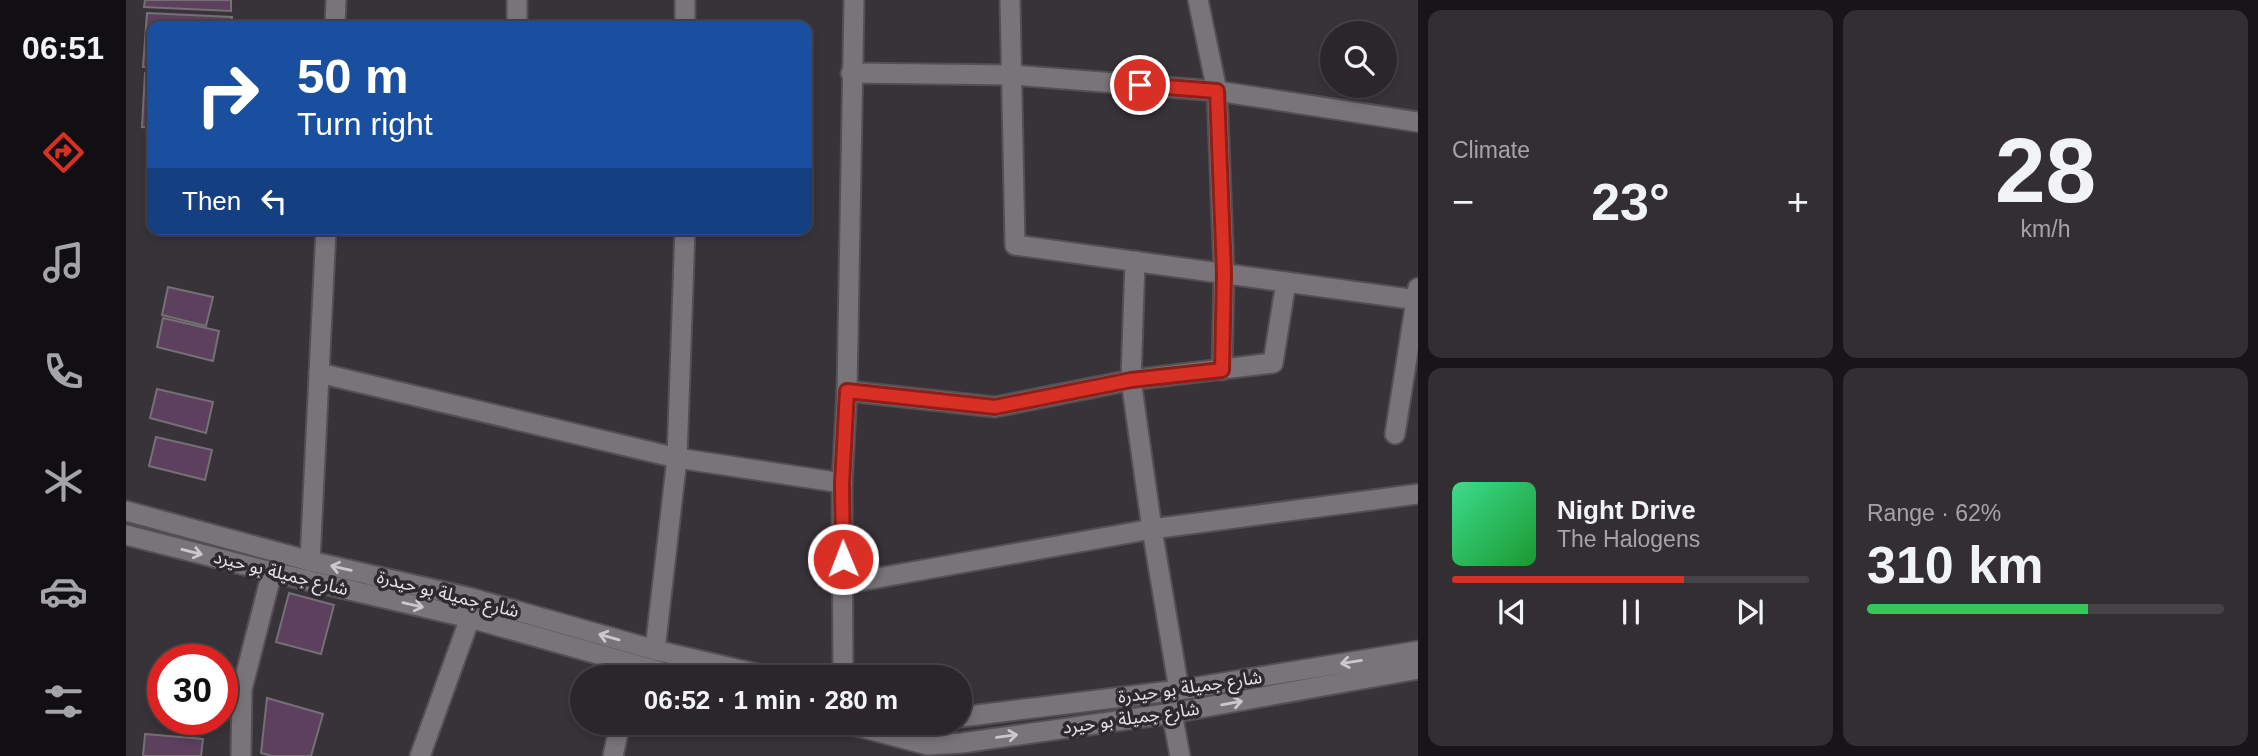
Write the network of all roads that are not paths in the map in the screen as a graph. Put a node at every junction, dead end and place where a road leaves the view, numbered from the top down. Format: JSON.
{"nodes":[{"id":1,"x":336,"y":0,"type":"edge"},
{"id":2,"x":517,"y":0,"type":"edge"},
{"id":3,"x":685,"y":0,"type":"edge"},
{"id":4,"x":853,"y":0,"type":"edge"},
{"id":5,"x":1010,"y":0,"type":"edge"},
{"id":6,"x":1198,"y":0,"type":"edge"},
{"id":7,"x":335,"y":21,"type":"edge"},
{"id":8,"x":517,"y":21,"type":"edge"},
{"id":9,"x":685,"y":21,"type":"edge"},
{"id":10,"x":851,"y":73,"type":"junction"},
{"id":11,"x":1013,"y":75,"type":"junction"},
{"id":12,"x":1217,"y":91,"type":"junction"},
{"id":13,"x":1418,"y":122,"type":"edge"},
{"id":14,"x":326,"y":235,"type":"edge"},
{"id":15,"x":685,"y":235,"type":"edge"},
{"id":16,"x":1135,"y":261,"type":"junction"},
{"id":17,"x":1224,"y":273,"type":"junction"},
{"id":18,"x":1286,"y":282,"type":"junction"},
{"id":19,"x":1417,"y":296,"type":"edge"},
{"id":20,"x":1222,"y":370,"type":"junction"},
{"id":21,"x":319,"y":373,"type":"junction"},
{"id":22,"x":1131,"y":380,"type":"junction"},
{"id":23,"x":847,"y":391,"type":"junction"},
{"id":24,"x":1395,"y":434,"type":"dead end"},
{"id":25,"x":677,"y":458,"type":"junction"},
{"id":26,"x":842,"y":483,"type":"junction"},
{"id":27,"x":1418,"y":494,"type":"edge"},
{"id":28,"x":126,"y":511,"type":"edge"},
{"id":29,"x":1152,"y":529,"type":"junction"},
{"id":30,"x":126,"y":535,"type":"edge"},
{"id":31,"x":310,"y":561,"type":"junction"},
{"id":32,"x":272,"y":572,"type":"junction"},
{"id":33,"x":844,"y":584,"type":"junction"},
{"id":34,"x":470,"y":618,"type":"junction"},
{"id":35,"x":655,"y":650,"type":"junction"},
{"id":36,"x":1418,"y":651,"type":"edge"},
{"id":37,"x":614,"y":665,"type":"edge"},
{"id":38,"x":719,"y":665,"type":"edge"},
{"id":39,"x":842,"y":665,"type":"edge"},
{"id":40,"x":1418,"y":669,"type":"edge"},
{"id":41,"x":1180,"y":690,"type":"junction"},
{"id":42,"x":1172,"y":713,"type":"junction"},
{"id":43,"x":972,"y":716,"type":"edge"},
{"id":44,"x":617,"y":735,"type":"edge"},
{"id":45,"x":888,"y":735,"type":"edge"},
{"id":46,"x":240,"y":756,"type":"edge"},
{"id":47,"x":420,"y":756,"type":"edge"},
{"id":48,"x":613,"y":756,"type":"edge"},
{"id":49,"x":1180,"y":756,"type":"edge"}],
"edges":[{"from":1,"to":7,"type":"street"},
{"from":2,"to":8,"type":"street"},
{"from":3,"to":9,"type":"street"},
{"from":4,"to":10,"type":"street"},
{"from":5,"to":11,"type":"street"},
{"from":6,"to":12,"type":"street"},
{"from":10,"to":11,"type":"street"},
{"from":10,"to":23,"type":"street"},
{"from":11,"to":12,"type":"street"},
{"from":11,"to":16,"type":"street"},
{"from":12,"to":13,"type":"street"},
{"from":12,"to":17,"type":"street"},
{"from":14,"to":21,"type":"street"},
{"from":15,"to":25,"type":"street"},
{"from":16,"to":17,"type":"street"},
{"from":16,"to":22,"type":"street"},
{"from":17,"to":18,"type":"street"},
{"from":17,"to":20,"type":"street"},
{"from":18,"to":19,"type":"street"},
{"from":18,"to":20,"type":"street"},
{"from":19,"to":24,"type":"street"},
{"from":20,"to":22,"type":"street"},
{"from":21,"to":25,"type":"street"},
{"from":21,"to":31,"type":"street"},
{"from":22,"to":23,"type":"street"},
{"from":22,"to":29,"type":"street"},
{"from":23,"to":26,"type":"street"},
{"from":25,"to":26,"type":"street"},
{"from":25,"to":35,"type":"street"},
{"from":26,"to":33,"type":"street"},
{"from":27,"to":29,"type":"street"},
{"from":28,"to":31,"type":"street","name":"شارع جميلة بو حيدرة"},
{"from":29,"to":33,"type":"street"},
{"from":29,"to":41,"type":"street"},
{"from":30,"to":32,"type":"street","name":"شارع جميلة بو حيرد","one_way":true},
{"from":35,"to":31,"type":"street","name":"شارع جميلة بو حيدرة","one_way":true},
{"from":32,"to":34,"type":"street","name":"شارع جميلة بو حيرد","one_way":true},
{"from":32,"to":46,"type":"street"},
{"from":33,"to":39,"type":"street"},
{"from":34,"to":37,"type":"street","name":"شارع جميلة بو حيرد"},
{"from":34,"to":47,"type":"street"},
{"from":35,"to":38,"type":"street","name":"شارع جميلة بو حيدرة"},
{"from":36,"to":41,"type":"street","name":"شارع جميلة بو حيدرة","one_way":true},
{"from":42,"to":40,"type":"street","name":"شارع جميلة بو حيرد","one_way":true},
{"from":41,"to":43,"type":"street","name":"شارع جميلة بو حيدرة"},
{"from":45,"to":42,"type":"street","name":"شارع جميلة بو حيرد","one_way":true},
{"from":42,"to":49,"type":"street"},
{"from":44,"to":48,"type":"street"}]}
